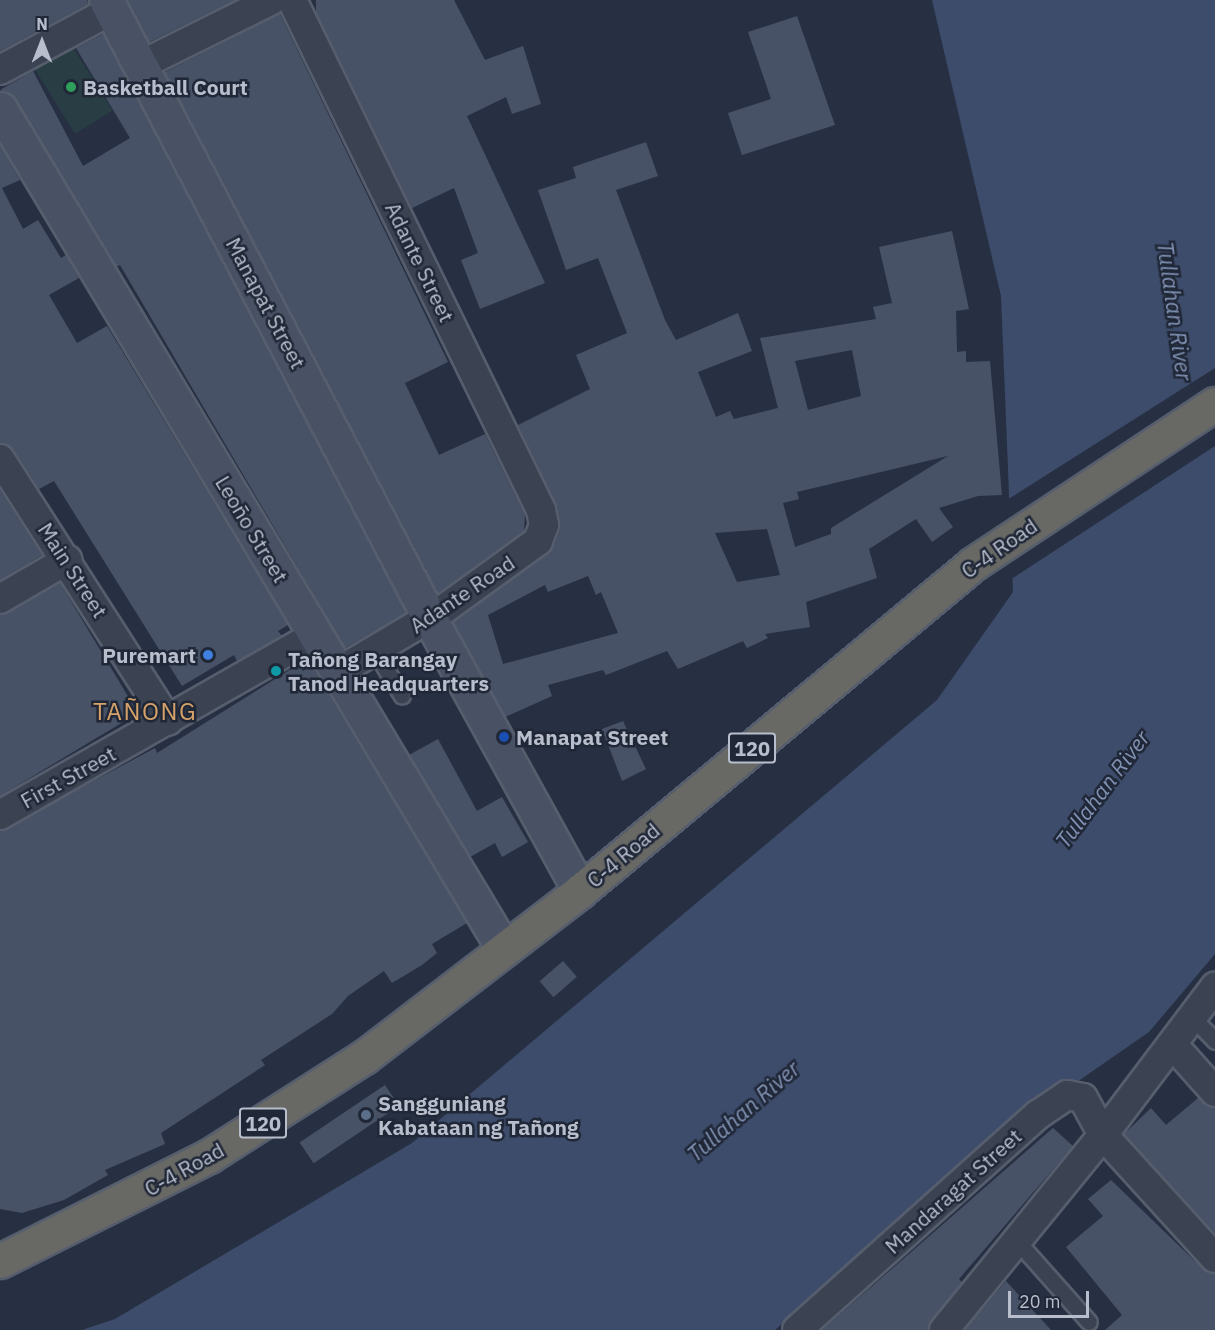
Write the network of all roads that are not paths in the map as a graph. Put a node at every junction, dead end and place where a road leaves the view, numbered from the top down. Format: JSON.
{"nodes":[{"id":1,"x":272,"y":0,"type":"edge"},
{"id":2,"x":292,"y":0,"type":"edge"},
{"id":3,"x":109,"y":5,"type":"edge"},
{"id":4,"x":141,"y":65,"type":"junction"},
{"id":5,"x":0,"y":70,"type":"edge"},
{"id":6,"x":0,"y":109,"type":"edge"},
{"id":7,"x":1215,"y":404,"type":"edge"},
{"id":8,"x":0,"y":459,"type":"edge"},
{"id":9,"x":544,"y":525,"type":"joint"},
{"id":10,"x":68,"y":560,"type":"junction"},
{"id":11,"x":0,"y":598,"type":"edge"},
{"id":12,"x":430,"y":619,"type":"junction"},
{"id":13,"x":316,"y":635,"type":"junction"},
{"id":14,"x":375,"y":651,"type":"junction"},
{"id":15,"x":338,"y":672,"type":"junction"},
{"id":16,"x":402,"y":696,"type":"dead end"},
{"id":17,"x":168,"y":721,"type":"junction"},
{"id":18,"x":0,"y":815,"type":"edge"},
{"id":19,"x":580,"y":891,"type":"junction"},
{"id":20,"x":504,"y":949,"type":"junction"},
{"id":21,"x":1215,"y":987,"type":"edge"},
{"id":22,"x":1193,"y":1017,"type":"junction"},
{"id":23,"x":1215,"y":1041,"type":"edge"},
{"id":24,"x":1173,"y":1045,"type":"junction"},
{"id":25,"x":1215,"y":1092,"type":"edge"},
{"id":26,"x":1104,"y":1135,"type":"junction"},
{"id":27,"x":1017,"y":1241,"type":"junction"},
{"id":28,"x":1215,"y":1258,"type":"edge"},
{"id":29,"x":0,"y":1261,"type":"edge"},
{"id":30,"x":1089,"y":1322,"type":"dead end"},
{"id":31,"x":797,"y":1330,"type":"edge"},
{"id":32,"x":944,"y":1330,"type":"edge"}],
"edges":[{"from":1,"to":4,"type":"street"},
{"from":2,"to":9,"type":"street","name":"Adante Street"},
{"from":3,"to":4,"type":"main road","name":"Manapat Street"},
{"from":3,"to":5,"type":"street"},
{"from":4,"to":12,"type":"main road","name":"Manapat Street"},
{"from":6,"to":13,"type":"main road","name":"Leoño Street"},
{"from":7,"to":19,"type":"highway","name":"C-4 Road","number":"120"},
{"from":8,"to":10,"type":"street","name":"Main Street"},
{"from":9,"to":12,"type":"street","name":"Adante Road"},
{"from":10,"to":11,"type":"street"},
{"from":10,"to":17,"type":"street","name":"Main Street"},
{"from":12,"to":14,"type":"street","name":"Adante Road"},
{"from":12,"to":19,"type":"main road","name":"Manapat Street"},
{"from":13,"to":15,"type":"main road","name":"Leoño Street"},
{"from":13,"to":17,"type":"street"},
{"from":14,"to":15,"type":"street","name":"Adante Road"},
{"from":14,"to":16,"type":"lane"},
{"from":15,"to":20,"type":"main road","name":"Leoño Street"},
{"from":17,"to":18,"type":"street","name":"First Street"},
{"from":19,"to":20,"type":"highway","name":"C-4 Road","number":"120"},
{"from":20,"to":29,"type":"highway","name":"C-4 Road","number":"120"},
{"from":21,"to":22,"type":"street"},
{"from":22,"to":23,"type":"lane"},
{"from":22,"to":24,"type":"street"},
{"from":24,"to":25,"type":"street"},
{"from":24,"to":26,"type":"street"},
{"from":26,"to":27,"type":"street"},
{"from":26,"to":28,"type":"street","name":"Mandaragat Street"},
{"from":26,"to":31,"type":"street","name":"Mandaragat Street"},
{"from":27,"to":30,"type":"lane"},
{"from":27,"to":32,"type":"street"}]}
